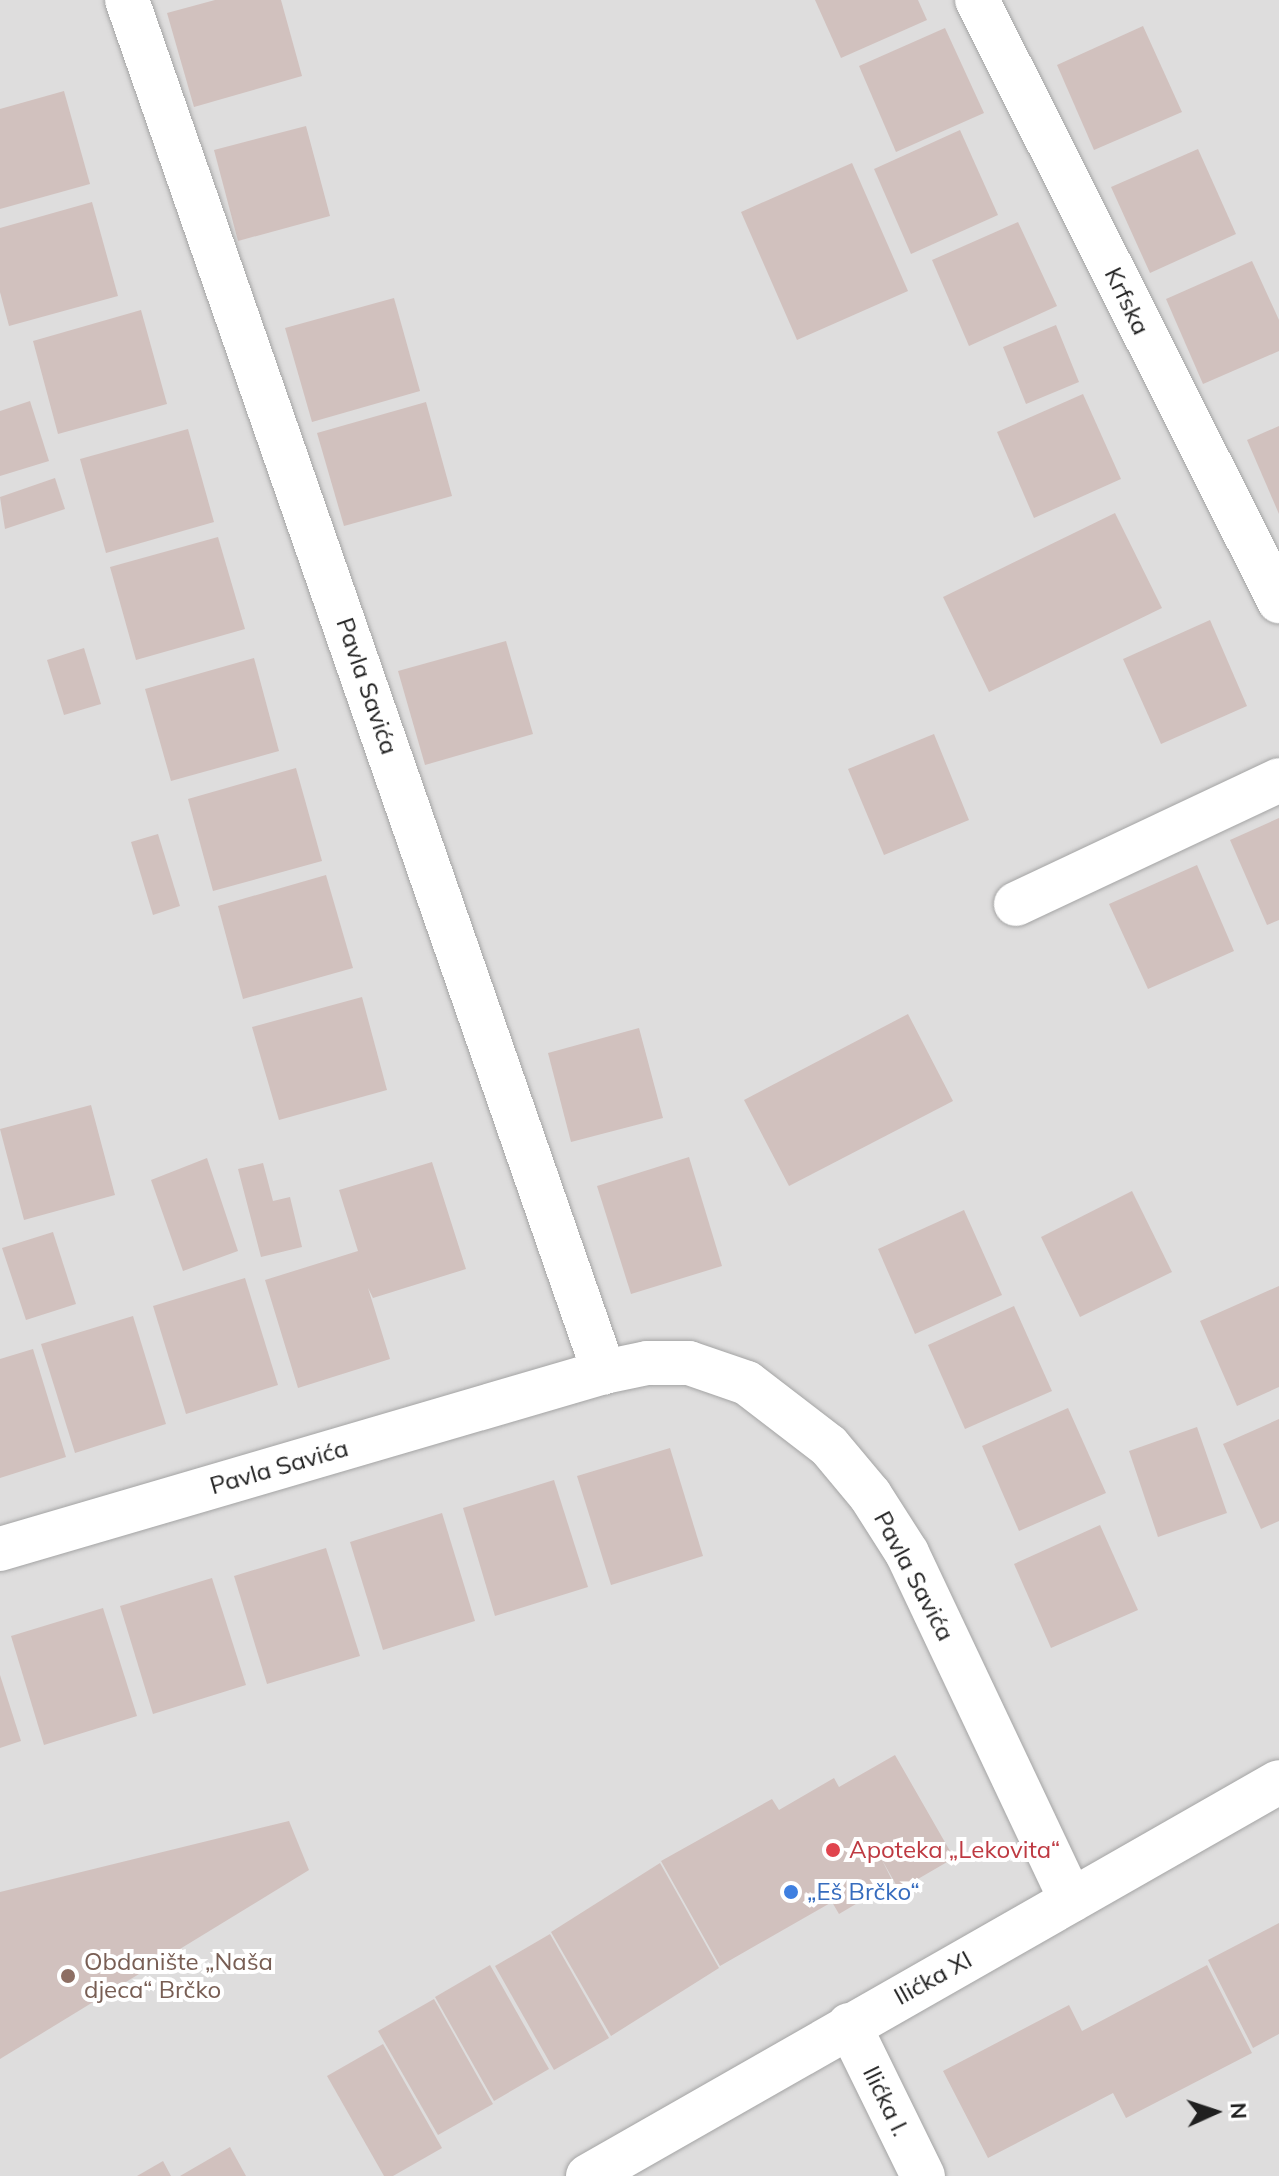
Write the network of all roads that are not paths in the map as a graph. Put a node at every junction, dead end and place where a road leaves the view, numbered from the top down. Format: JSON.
{"nodes":[{"id":1,"x":127,"y":0,"type":"edge"},
{"id":2,"x":977,"y":0,"type":"edge"},
{"id":3,"x":1279,"y":601,"type":"edge"},
{"id":4,"x":1279,"y":780,"type":"edge"},
{"id":5,"x":1016,"y":904,"type":"dead end"},
{"id":6,"x":604,"y":1372,"type":"junction"},
{"id":7,"x":0,"y":1549,"type":"edge"},
{"id":8,"x":1279,"y":1782,"type":"edge"},
{"id":9,"x":1071,"y":1900,"type":"junction"},
{"id":10,"x":849,"y":2025,"type":"junction"},
{"id":11,"x":588,"y":2176,"type":"edge"},
{"id":12,"x":923,"y":2176,"type":"edge"}],
"edges":[{"from":1,"to":6,"type":"street","name":"Pavla Savića"},
{"from":2,"to":3,"type":"street","name":"Krfska"},
{"from":4,"to":5,"type":"street"},
{"from":6,"to":7,"type":"street","name":"Pavla Savića"},
{"from":6,"to":9,"type":"street","name":"Pavla Savića"},
{"from":8,"to":9,"type":"street","name":"Ilićka XI"},
{"from":9,"to":10,"type":"street","name":"Ilićka XI"},
{"from":10,"to":11,"type":"street","name":"Ilićka XI"},
{"from":10,"to":12,"type":"street","name":"Ilićka I."}]}
